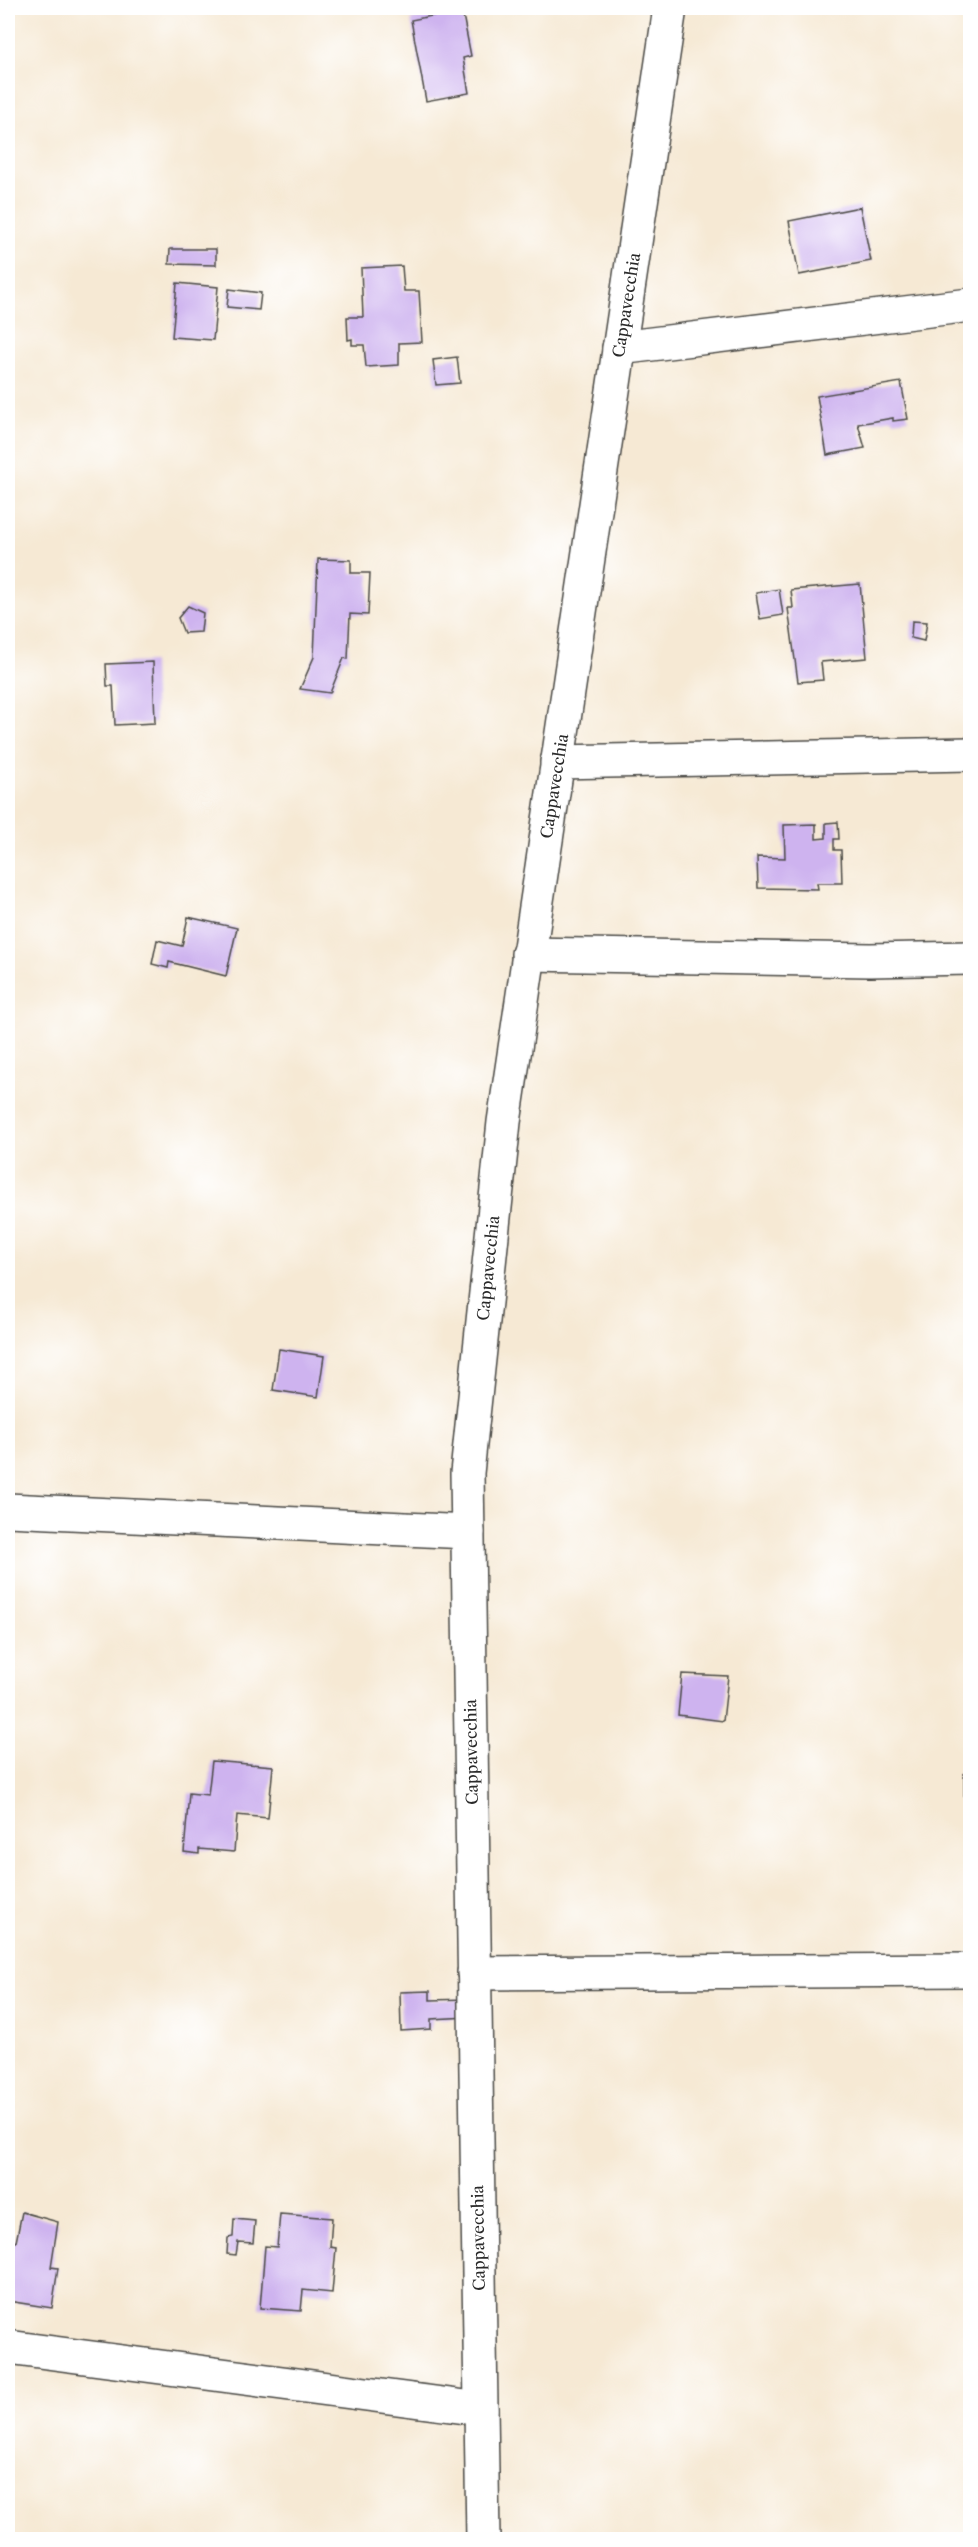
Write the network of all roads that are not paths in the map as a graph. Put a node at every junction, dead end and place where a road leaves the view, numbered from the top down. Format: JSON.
{"nodes":[{"id":1,"x":670,"y":8,"type":"edge"},
{"id":2,"x":970,"y":305,"type":"edge"},
{"id":3,"x":619,"y":348,"type":"junction"},
{"id":4,"x":970,"y":754,"type":"edge"},
{"id":5,"x":557,"y":762,"type":"junction"},
{"id":6,"x":528,"y":954,"type":"junction"},
{"id":7,"x":970,"y":958,"type":"edge"},
{"id":8,"x":8,"y":1510,"type":"edge"},
{"id":9,"x":468,"y":1532,"type":"junction"},
{"id":10,"x":970,"y":1970,"type":"edge"},
{"id":11,"x":474,"y":1973,"type":"junction"},
{"id":12,"x":8,"y":2347,"type":"edge"},
{"id":13,"x":481,"y":2409,"type":"junction"},
{"id":14,"x":483,"y":2540,"type":"edge"}],
"edges":[{"from":1,"to":3,"type":"street","name":"Cappavecchia"},
{"from":2,"to":3,"type":"street"},
{"from":3,"to":5,"type":"street","name":"Cappavecchia"},
{"from":4,"to":5,"type":"street"},
{"from":5,"to":6,"type":"street","name":"Cappavecchia"},
{"from":6,"to":7,"type":"street"},
{"from":6,"to":9,"type":"street","name":"Cappavecchia"},
{"from":8,"to":9,"type":"street"},
{"from":9,"to":11,"type":"street","name":"Cappavecchia"},
{"from":10,"to":11,"type":"street"},
{"from":11,"to":13,"type":"street","name":"Cappavecchia"},
{"from":12,"to":13,"type":"street"},
{"from":13,"to":14,"type":"street","name":"Cappavecchia"}]}
